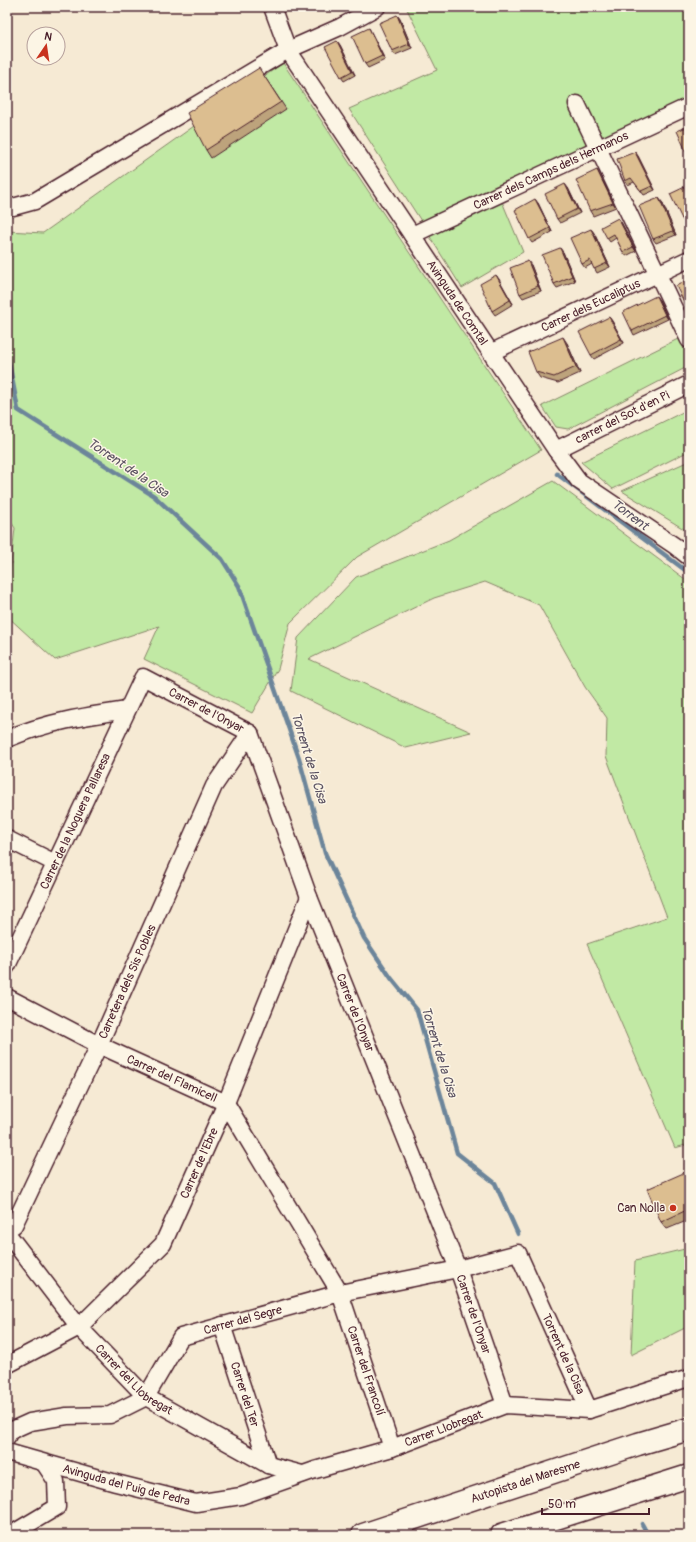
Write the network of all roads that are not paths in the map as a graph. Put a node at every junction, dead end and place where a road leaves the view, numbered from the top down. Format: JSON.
{"nodes":[{"id":1,"x":272,"y":7,"type":"edge"},
{"id":2,"x":376,"y":7,"type":"edge"},
{"id":3,"x":288,"y":50,"type":"junction"},
{"id":4,"x":577,"y":104,"type":"dead end"},
{"id":5,"x":689,"y":106,"type":"edge"},
{"id":6,"x":598,"y":148,"type":"junction"},
{"id":7,"x":7,"y":206,"type":"edge"},
{"id":8,"x":412,"y":235,"type":"junction"},
{"id":9,"x":689,"y":259,"type":"edge"},
{"id":10,"x":658,"y":274,"type":"junction"},
{"id":11,"x":689,"y":340,"type":"edge"},
{"id":12,"x":492,"y":352,"type":"junction"},
{"id":13,"x":689,"y":384,"type":"edge"},
{"id":14,"x":556,"y":450,"type":"junction"},
{"id":15,"x":682,"y":543,"type":"edge"},
{"id":16,"x":689,"y":557,"type":"edge"},
{"id":17,"x":142,"y":677,"type":"joint"},
{"id":18,"x":127,"y":710,"type":"junction"},
{"id":19,"x":250,"y":734,"type":"junction"},
{"id":20,"x":7,"y":739,"type":"edge"},
{"id":21,"x":7,"y":839,"type":"edge"},
{"id":22,"x":55,"y":863,"type":"junction"},
{"id":23,"x":309,"y":897,"type":"junction"},
{"id":24,"x":7,"y":966,"type":"edge"},
{"id":25,"x":7,"y":997,"type":"edge"},
{"id":26,"x":99,"y":1044,"type":"junction"},
{"id":27,"x":226,"y":1103,"type":"junction"},
{"id":28,"x":7,"y":1230,"type":"edge"},
{"id":29,"x":7,"y":1233,"type":"edge"},
{"id":30,"x":518,"y":1253,"type":"joint"},
{"id":31,"x":458,"y":1269,"type":"junction"},
{"id":32,"x":340,"y":1292,"type":"junction"},
{"id":33,"x":222,"y":1324,"type":"junction"},
{"id":34,"x":79,"y":1327,"type":"junction"},
{"id":35,"x":7,"y":1365,"type":"edge"},
{"id":36,"x":689,"y":1378,"type":"edge"},
{"id":37,"x":146,"y":1397,"type":"junction"},
{"id":38,"x":505,"y":1405,"type":"junction"},
{"id":39,"x":589,"y":1410,"type":"junction"},
{"id":40,"x":689,"y":1429,"type":"edge"},
{"id":41,"x":7,"y":1437,"type":"edge"},
{"id":42,"x":392,"y":1448,"type":"junction"},
{"id":43,"x":7,"y":1452,"type":"edge"},
{"id":44,"x":44,"y":1462,"type":"junction"},
{"id":45,"x":268,"y":1465,"type":"junction"},
{"id":46,"x":302,"y":1474,"type":"junction"},
{"id":47,"x":689,"y":1477,"type":"edge"},
{"id":48,"x":10,"y":1535,"type":"edge"},
{"id":49,"x":363,"y":1535,"type":"edge"},
{"id":50,"x":502,"y":1535,"type":"edge"}],
"edges":[{"from":1,"to":3,"type":"street","name":"Avinguda de Comtal"},
{"from":2,"to":3,"type":"street"},
{"from":3,"to":7,"type":"street"},
{"from":3,"to":8,"type":"street","name":"Avinguda de Comtal"},
{"from":4,"to":6,"type":"street"},
{"from":5,"to":6,"type":"street","name":"Carrer dels Camps dels Hermanos"},
{"from":6,"to":8,"type":"street","name":"Carrer dels Camps dels Hermanos"},
{"from":6,"to":10,"type":"street"},
{"from":8,"to":12,"type":"street","name":"Avinguda de Comtal"},
{"from":9,"to":10,"type":"street","name":"Carrer dels Eucaliptus"},
{"from":10,"to":11,"type":"street"},
{"from":10,"to":12,"type":"street","name":"Carrer dels Eucaliptus"},
{"from":12,"to":14,"type":"street","name":"Avinguda de Comtal"},
{"from":13,"to":14,"type":"street","name":"carrer del Sot d'en Pi"},
{"from":14,"to":15,"type":"street","name":"Avinguda de Comtal"},
{"from":15,"to":16,"type":"street","name":"Avinguda de Comtal"},
{"from":17,"to":18,"type":"street","name":"Carrer de la Noguera Pallaresa"},
{"from":17,"to":19,"type":"street","name":"Carrer de l'Onyar"},
{"from":18,"to":20,"type":"street"},
{"from":18,"to":22,"type":"street","name":"Carrer de la Noguera Pallaresa"},
{"from":19,"to":23,"type":"street","name":"Carrer de l'Onyar"},
{"from":19,"to":26,"type":"street","name":"Carretera dels Sis Pobles"},
{"from":21,"to":22,"type":"street"},
{"from":22,"to":24,"type":"street","name":"Carrer de la Noguera Pallaresa"},
{"from":23,"to":27,"type":"street","name":"Carrer de l'Ebre"},
{"from":23,"to":31,"type":"street","name":"Carrer de l'Onyar"},
{"from":25,"to":26,"type":"street","name":"Carrer del Flamicell"},
{"from":26,"to":27,"type":"street","name":"Carrer del Flamicell"},
{"from":26,"to":28,"type":"street","name":"Carretera dels Sis Pobles"},
{"from":27,"to":32,"type":"street","name":"Carrer del Flamicell"},
{"from":27,"to":34,"type":"street","name":"Carrer de l'Ebre"},
{"from":29,"to":34,"type":"street","name":"Carrer del Llobregat"},
{"from":30,"to":31,"type":"street","name":"Carrer del Segre"},
{"from":30,"to":39,"type":"street","name":"Torrent de la Cisa"},
{"from":31,"to":32,"type":"street","name":"Carrer del Segre"},
{"from":31,"to":38,"type":"street","name":"Carrer de l'Onyar"},
{"from":32,"to":33,"type":"street","name":"Carrer del Segre"},
{"from":32,"to":42,"type":"street","name":"Carrer del Francolí"},
{"from":33,"to":37,"type":"street","name":"Carrer del Segre"},
{"from":33,"to":45,"type":"street","name":"Carrer del Ter"},
{"from":34,"to":35,"type":"street","name":"Carrer de l'Ebre"},
{"from":34,"to":37,"type":"street","name":"Carrer del Llobregat"},
{"from":36,"to":39,"type":"street"},
{"from":37,"to":41,"type":"street"},
{"from":37,"to":45,"type":"street","name":"Carrer del Llobregat"},
{"from":38,"to":39,"type":"street","name":"Carrer Llobregat"},
{"from":38,"to":42,"type":"street","name":"Carrer Llobregat"},
{"from":40,"to":49,"type":"highway","name":"Autopista del Maresme"},
{"from":42,"to":46,"type":"street","name":"Carrer Llobregat"},
{"from":43,"to":44,"type":"street","name":"Avinguda del Puig de Pedra"},
{"from":44,"to":46,"type":"street","name":"Avinguda del Puig de Pedra"},
{"from":44,"to":48,"type":"street","name":"Avinguda del Puig de Pedra"},
{"from":45,"to":46,"type":"street","name":"Carrer del Llobregat"},
{"from":47,"to":50,"type":"highway"}]}
